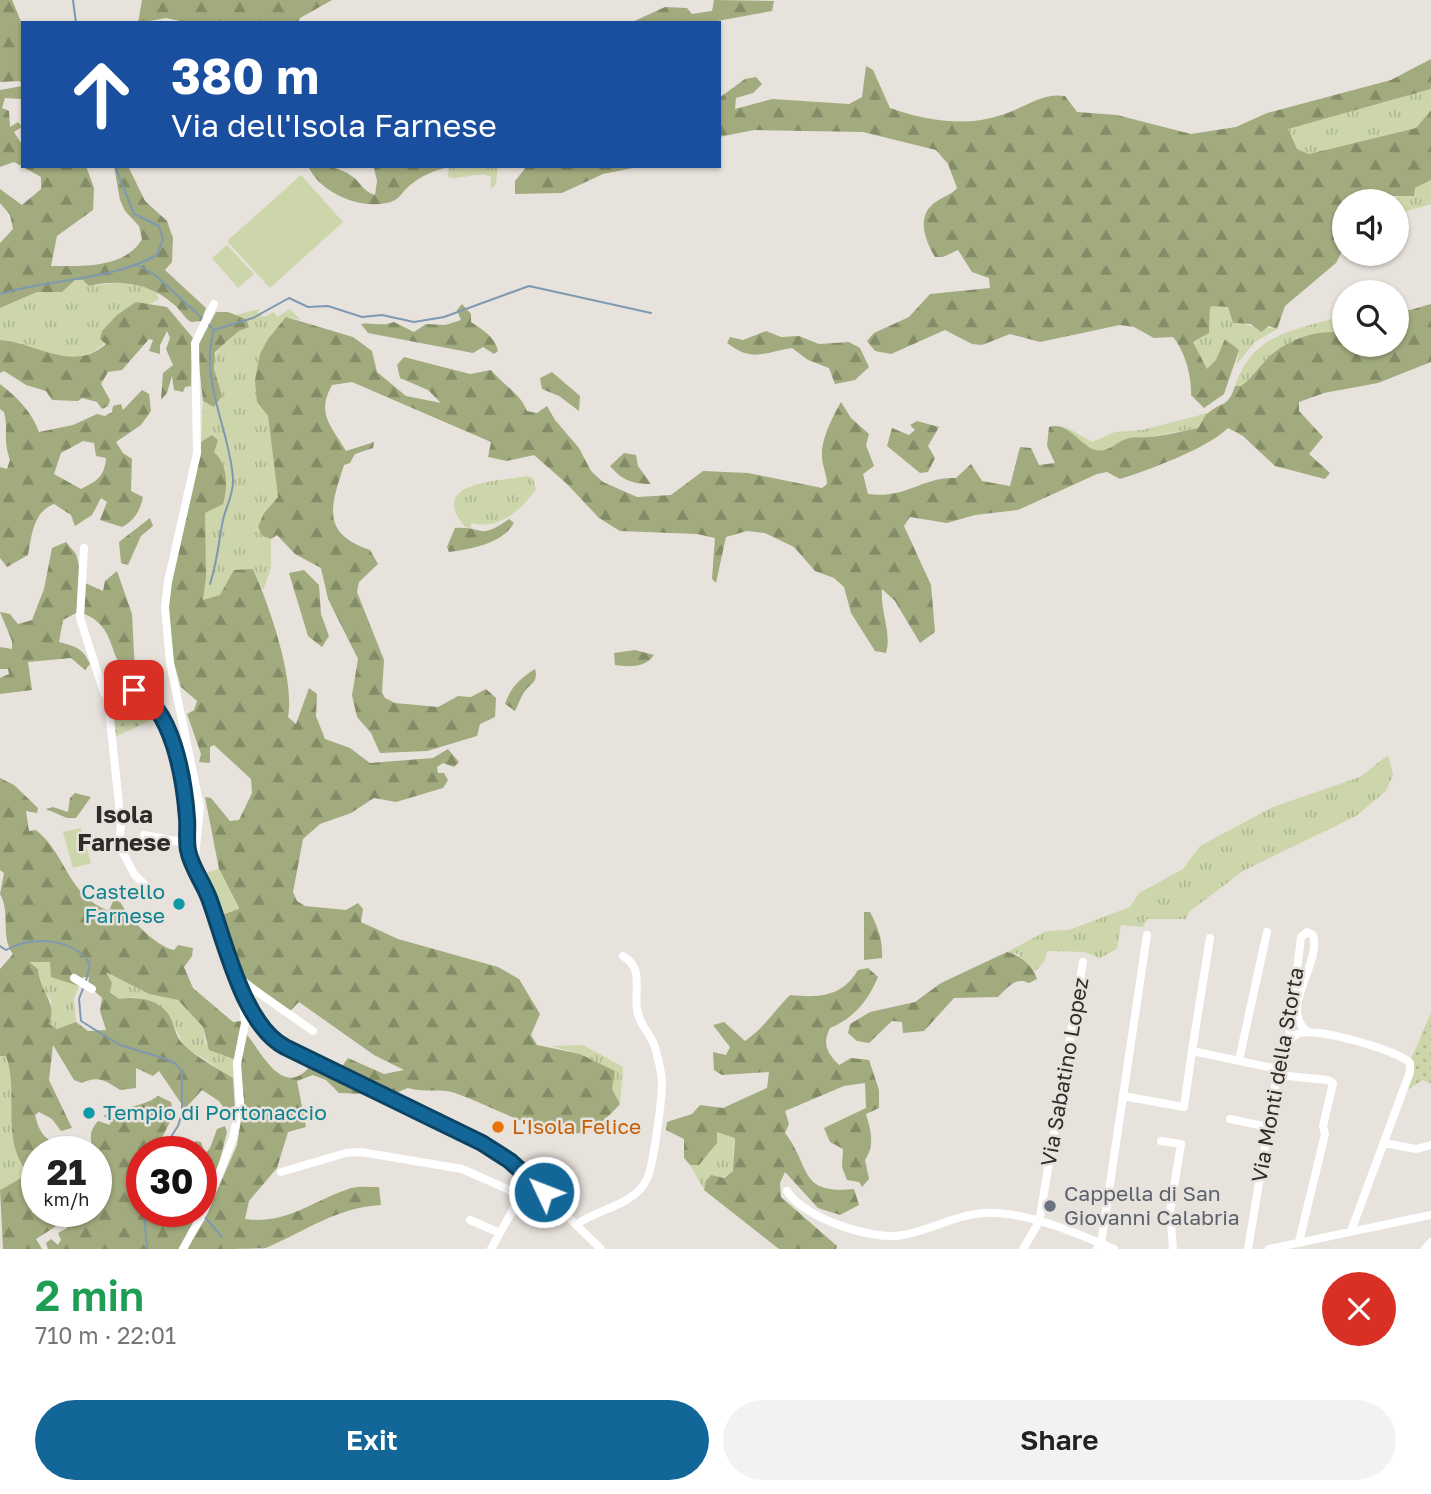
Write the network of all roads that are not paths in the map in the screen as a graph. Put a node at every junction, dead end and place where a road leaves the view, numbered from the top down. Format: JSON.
{"nodes":[{"id":1,"x":214,"y":303,"type":"dead end"},
{"id":2,"x":84,"y":548,"type":"dead end"},
{"id":3,"x":104,"y":693,"type":"dead end"},
{"id":4,"x":144,"y":835,"type":"dead end"},
{"id":5,"x":187,"y":843,"type":"junction"},
{"id":6,"x":194,"y":866,"type":"junction"},
{"id":7,"x":156,"y":896,"type":"dead end"},
{"id":8,"x":1267,"y":932,"type":"dead end"},
{"id":9,"x":1147,"y":935,"type":"dead end"},
{"id":10,"x":1210,"y":938,"type":"dead end"},
{"id":11,"x":624,"y":956,"type":"dead end"},
{"id":12,"x":1083,"y":962,"type":"dead end"},
{"id":13,"x":77,"y":979,"type":"dead end"},
{"id":14,"x":240,"y":982,"type":"junction"},
{"id":15,"x":90,"y":988,"type":"dead end"},
{"id":16,"x":313,"y":1031,"type":"dead end"},
{"id":17,"x":1308,"y":1032,"type":"junction"},
{"id":18,"x":1288,"y":1043,"type":"junction"},
{"id":19,"x":1192,"y":1051,"type":"junction"},
{"id":20,"x":1239,"y":1060,"type":"junction"},
{"id":21,"x":1278,"y":1072,"type":"junction"},
{"id":22,"x":1123,"y":1096,"type":"junction"},
{"id":23,"x":1230,"y":1119,"type":"dead end"},
{"id":24,"x":1268,"y":1127,"type":"junction"},
{"id":25,"x":1161,"y":1141,"type":"dead end"},
{"id":26,"x":1384,"y":1143,"type":"junction"},
{"id":27,"x":1431,"y":1145,"type":"edge"},
{"id":28,"x":281,"y":1172,"type":"dead end"},
{"id":29,"x":530,"y":1180,"type":"junction"},
{"id":30,"x":787,"y":1191,"type":"dead end"},
{"id":31,"x":521,"y":1195,"type":"junction"},
{"id":32,"x":1431,"y":1215,"type":"edge"},
{"id":33,"x":470,"y":1220,"type":"dead end"},
{"id":34,"x":1039,"y":1222,"type":"junction"},
{"id":35,"x":576,"y":1225,"type":"junction"},
{"id":36,"x":1351,"y":1231,"type":"junction"},
{"id":37,"x":500,"y":1233,"type":"junction"},
{"id":38,"x":1431,"y":1242,"type":"edge"},
{"id":39,"x":1099,"y":1246,"type":"edge"},
{"id":40,"x":1302,"y":1246,"type":"edge"},
{"id":41,"x":598,"y":1248,"type":"edge"},
{"id":42,"x":183,"y":1249,"type":"edge"},
{"id":43,"x":491,"y":1249,"type":"edge"},
{"id":44,"x":1023,"y":1249,"type":"edge"},
{"id":45,"x":1114,"y":1249,"type":"edge"},
{"id":46,"x":1173,"y":1249,"type":"edge"},
{"id":47,"x":1248,"y":1249,"type":"edge"},
{"id":48,"x":1269,"y":1249,"type":"edge"},
{"id":49,"x":1426,"y":1249,"type":"edge"}],
"edges":[{"from":1,"to":6,"type":"street"},
{"from":2,"to":3,"type":"street"},
{"from":4,"to":5,"type":"street"},
{"from":5,"to":6,"type":"street"},
{"from":5,"to":7,"type":"street"},
{"from":6,"to":14,"type":"street"},
{"from":8,"to":20,"type":"street"},
{"from":9,"to":22,"type":"street"},
{"from":10,"to":19,"type":"street"},
{"from":11,"to":35,"type":"street"},
{"from":12,"to":34,"type":"street","name":"Via Sabatino Lopez"},
{"from":13,"to":15,"type":"street"},
{"from":14,"to":16,"type":"street"},
{"from":14,"to":29,"type":"street"},
{"from":14,"to":42,"type":"street"},
{"from":17,"to":18,"type":"street"},
{"from":17,"to":18,"type":"street","name":"Via Monti della Storta"},
{"from":17,"to":26,"type":"street"},
{"from":18,"to":21,"type":"street","name":"Via Monti della Storta"},
{"from":19,"to":20,"type":"street"},
{"from":19,"to":22,"type":"street"},
{"from":20,"to":21,"type":"street"},
{"from":21,"to":24,"type":"street","name":"Via Monti della Storta"},
{"from":21,"to":40,"type":"street"},
{"from":22,"to":39,"type":"street"},
{"from":23,"to":24,"type":"street"},
{"from":24,"to":47,"type":"street","name":"Via Monti della Storta"},
{"from":25,"to":46,"type":"street"},
{"from":26,"to":27,"type":"street"},
{"from":26,"to":36,"type":"street"},
{"from":28,"to":31,"type":"street"},
{"from":29,"to":31,"type":"street"},
{"from":29,"to":35,"type":"street"},
{"from":30,"to":34,"type":"street"},
{"from":31,"to":37,"type":"street"},
{"from":32,"to":36,"type":"street"},
{"from":33,"to":37,"type":"street"},
{"from":34,"to":39,"type":"street"},
{"from":34,"to":44,"type":"street"},
{"from":35,"to":41,"type":"street"},
{"from":36,"to":40,"type":"street"},
{"from":37,"to":43,"type":"street"},
{"from":38,"to":49,"type":"street"},
{"from":39,"to":45,"type":"street"},
{"from":40,"to":48,"type":"street"}]}
